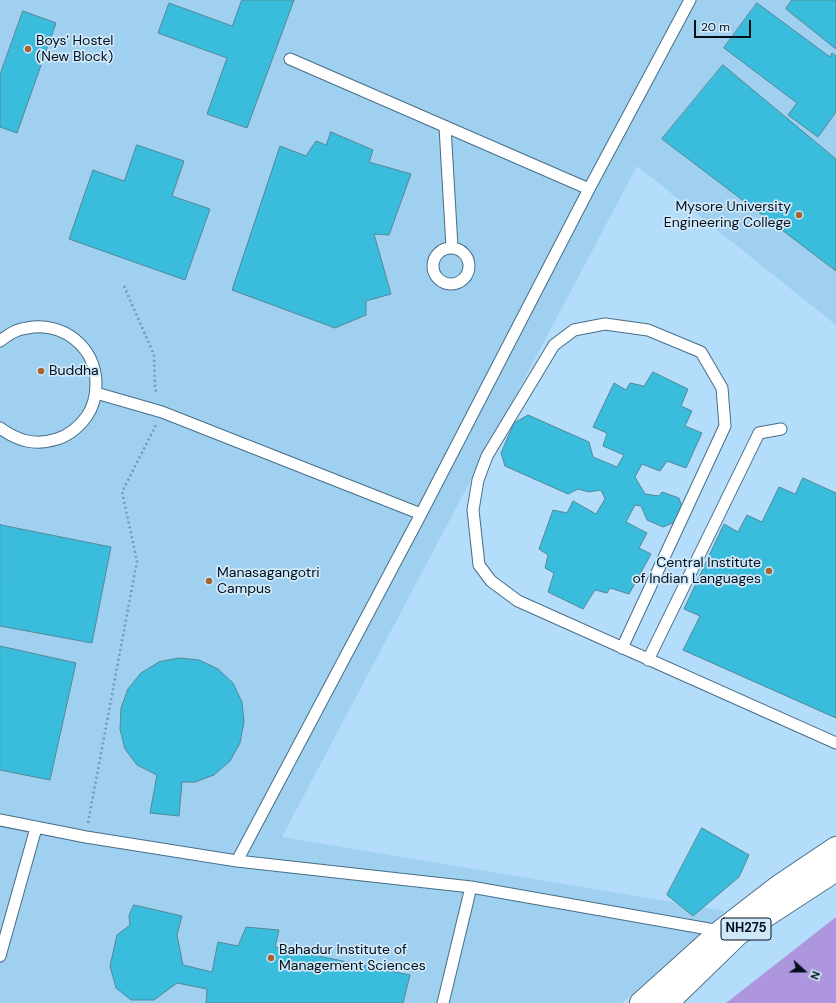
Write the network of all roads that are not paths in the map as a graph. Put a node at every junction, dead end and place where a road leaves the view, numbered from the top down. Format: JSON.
{"nodes":[{"id":1,"x":690,"y":0,"type":"edge"},
{"id":2,"x":290,"y":59,"type":"dead end"},
{"id":3,"x":445,"y":127,"type":"junction"},
{"id":4,"x":589,"y":189,"type":"junction"},
{"id":5,"x":452,"y":247,"type":"dead end"},
{"id":6,"x":0,"y":342,"type":"edge"},
{"id":7,"x":96,"y":393,"type":"junction"},
{"id":8,"x":0,"y":428,"type":"edge"},
{"id":9,"x":781,"y":429,"type":"dead end"},
{"id":10,"x":421,"y":514,"type":"junction"},
{"id":11,"x":622,"y":648,"type":"junction"},
{"id":12,"x":648,"y":660,"type":"junction"},
{"id":13,"x":836,"y":743,"type":"edge"},
{"id":14,"x":0,"y":820,"type":"edge"},
{"id":15,"x":36,"y":828,"type":"junction"},
{"id":16,"x":836,"y":848,"type":"edge"},
{"id":17,"x":236,"y":861,"type":"junction"},
{"id":18,"x":836,"y":870,"type":"edge"},
{"id":19,"x":471,"y":887,"type":"junction"},
{"id":20,"x":729,"y":933,"type":"junction"},
{"id":21,"x":0,"y":956,"type":"edge"},
{"id":22,"x":443,"y":1003,"type":"edge"},
{"id":23,"x":641,"y":1003,"type":"edge"},
{"id":24,"x":666,"y":1003,"type":"edge"}],
"edges":[{"from":1,"to":4,"type":"lane"},
{"from":2,"to":3,"type":"lane"},
{"from":3,"to":4,"type":"lane"},
{"from":3,"to":5,"type":"lane"},
{"from":4,"to":10,"type":"lane"},
{"from":6,"to":7,"type":"lane"},
{"from":7,"to":8,"type":"lane"},
{"from":7,"to":10,"type":"lane"},
{"from":9,"to":12,"type":"lane"},
{"from":10,"to":17,"type":"lane"},
{"from":11,"to":11,"type":"lane"},
{"from":11,"to":12,"type":"lane"},
{"from":12,"to":13,"type":"lane"},
{"from":14,"to":15,"type":"lane"},
{"from":15,"to":17,"type":"lane"},
{"from":15,"to":21,"type":"lane"},
{"from":16,"to":20,"type":"main road"},
{"from":17,"to":19,"type":"lane"},
{"from":18,"to":20,"type":"main road","number":"NH275"},
{"from":19,"to":20,"type":"lane"},
{"from":19,"to":22,"type":"lane"},
{"from":20,"to":23,"type":"main road"},
{"from":20,"to":24,"type":"main road","number":"NH275"}]}
